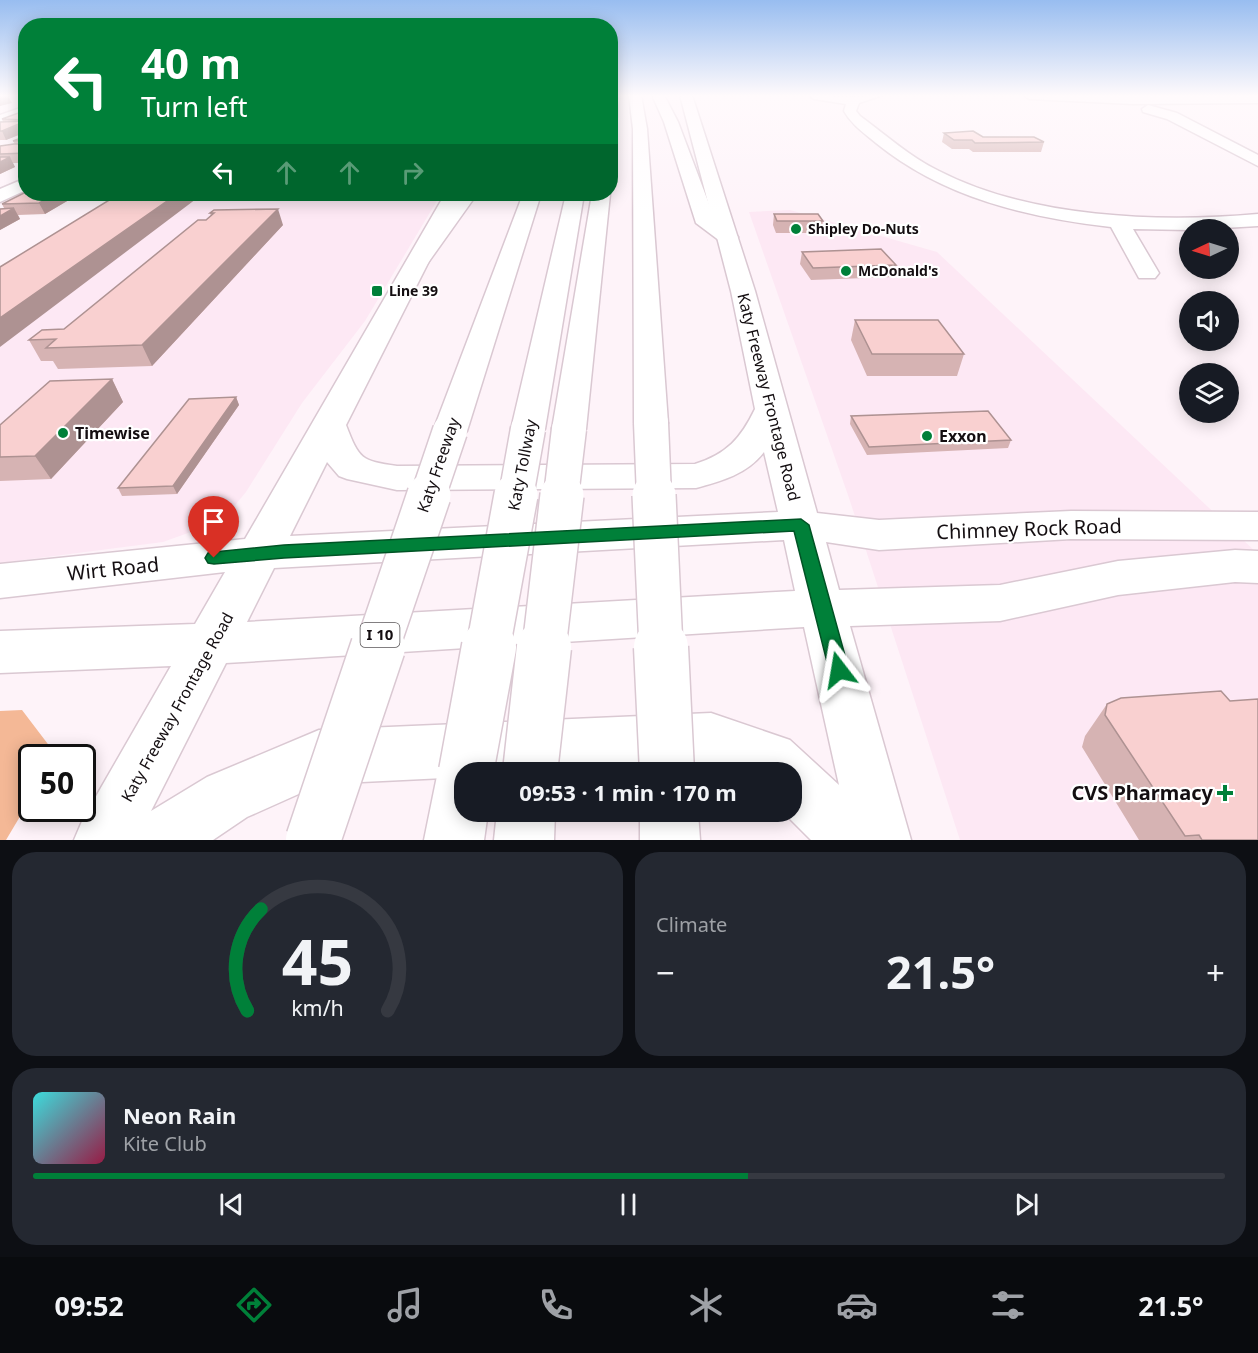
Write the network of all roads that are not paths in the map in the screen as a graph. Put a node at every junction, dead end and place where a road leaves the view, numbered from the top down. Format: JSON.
{"nodes":[{"id":1,"x":640,"y":134,"type":"edge"},
{"id":2,"x":675,"y":134,"type":"edge"},
{"id":3,"x":697,"y":134,"type":"edge"},
{"id":4,"x":875,"y":134,"type":"edge"},
{"id":5,"x":1207,"y":134,"type":"edge"},
{"id":6,"x":1258,"y":161,"type":"edge"},
{"id":7,"x":18,"y":187,"type":"edge"},
{"id":8,"x":0,"y":196,"type":"edge"},
{"id":9,"x":450,"y":201,"type":"edge"},
{"id":10,"x":463,"y":201,"type":"edge"},
{"id":11,"x":528,"y":201,"type":"edge"},
{"id":12,"x":574,"y":201,"type":"edge"},
{"id":13,"x":599,"y":201,"type":"edge"},
{"id":14,"x":1258,"y":220,"type":"edge"},
{"id":15,"x":1118,"y":221,"type":"junction"},
{"id":16,"x":727,"y":237,"type":"junction"},
{"id":17,"x":417,"y":262,"type":"junction"},
{"id":18,"x":1147,"y":273,"type":"dead end"},
{"id":19,"x":771,"y":409,"type":"junction"},
{"id":20,"x":330,"y":426,"type":"junction"},
{"id":21,"x":549,"y":429,"type":"junction"},
{"id":22,"x":801,"y":525,"type":"junction"},
{"id":23,"x":1258,"y":526,"type":"edge"},
{"id":24,"x":261,"y":553,"type":"junction"},
{"id":25,"x":1258,"y":567,"type":"edge"},
{"id":26,"x":0,"y":581,"type":"edge"},
{"id":27,"x":823,"y":608,"type":"junction"},
{"id":28,"x":212,"y":644,"type":"junction"},
{"id":29,"x":0,"y":652,"type":"edge"},
{"id":30,"x":468,"y":762,"type":"edge"},
{"id":31,"x":531,"y":762,"type":"edge"},
{"id":32,"x":667,"y":762,"type":"edge"},
{"id":33,"x":774,"y":762,"type":"edge"},
{"id":34,"x":802,"y":790,"type":"edge"},
{"id":35,"x":457,"y":822,"type":"edge"},
{"id":36,"x":525,"y":822,"type":"edge"},
{"id":37,"x":669,"y":822,"type":"edge"},
{"id":38,"x":104,"y":840,"type":"edge"},
{"id":39,"x":160,"y":840,"type":"edge"},
{"id":40,"x":313,"y":840,"type":"edge"},
{"id":41,"x":454,"y":840,"type":"edge"},
{"id":42,"x":524,"y":840,"type":"edge"},
{"id":43,"x":670,"y":840,"type":"edge"},
{"id":44,"x":846,"y":840,"type":"edge"},
{"id":45,"x":881,"y":840,"type":"edge"}],
"edges":[{"from":1,"to":32,"type":"main road","bridge":true},
{"from":2,"to":16,"type":"main road"},
{"from":3,"to":16,"type":"main road","name":"Katy Freeway Frontage Road"},
{"from":4,"to":15,"type":"main road"},
{"from":5,"to":6,"type":"main road"},
{"from":7,"to":8,"type":"main road"},
{"from":9,"to":17,"type":"main road","name":"Katy Freeway Frontage Road"},
{"from":10,"to":17,"type":"main road"},
{"from":11,"to":40,"type":"main road","name":"Katy Freeway","number":"I 10","bridge":true},
{"from":12,"to":21,"type":"main road","name":"Katy Tollway"},
{"from":13,"to":21,"type":"main road","name":"Katy Tollway"},
{"from":14,"to":15,"type":"main road"},
{"from":15,"to":18,"type":"main road"},
{"from":16,"to":19,"type":"main road","name":"Katy Freeway Frontage Road"},
{"from":17,"to":20,"type":"main road","name":"Katy Freeway Frontage Road"},
{"from":19,"to":20,"type":"main road"},
{"from":19,"to":22,"type":"main road","name":"Katy Freeway Frontage Road"},
{"from":20,"to":24,"type":"main road","name":"Katy Freeway Frontage Road"},
{"from":21,"to":30,"type":"main road","name":"Katy Tollway","bridge":true},
{"from":21,"to":31,"type":"main road","name":"Katy Tollway","bridge":true},
{"from":22,"to":23,"type":"main road","name":"Chimney Rock Road"},
{"from":22,"to":24,"type":"main road","name":"Chimney Rock Road"},
{"from":22,"to":27,"type":"main road","name":"Katy Freeway Frontage Road"},
{"from":24,"to":26,"type":"main road","name":"Wirt Road"},
{"from":24,"to":28,"type":"main road","name":"Katy Freeway Frontage Road"},
{"from":25,"to":27,"type":"main road"},
{"from":27,"to":28,"type":"main road"},
{"from":27,"to":45,"type":"main road","name":"Katy Freeway Frontage Road"},
{"from":28,"to":29,"type":"main road"},
{"from":28,"to":38,"type":"main road","name":"Katy Freeway Frontage Road"},
{"from":33,"to":39,"type":"main road"},
{"from":34,"to":44,"type":"main road"},
{"from":35,"to":41,"type":"main road","name":"Katy Tollway"},
{"from":36,"to":42,"type":"main road"},
{"from":37,"to":43,"type":"main road"}]}
